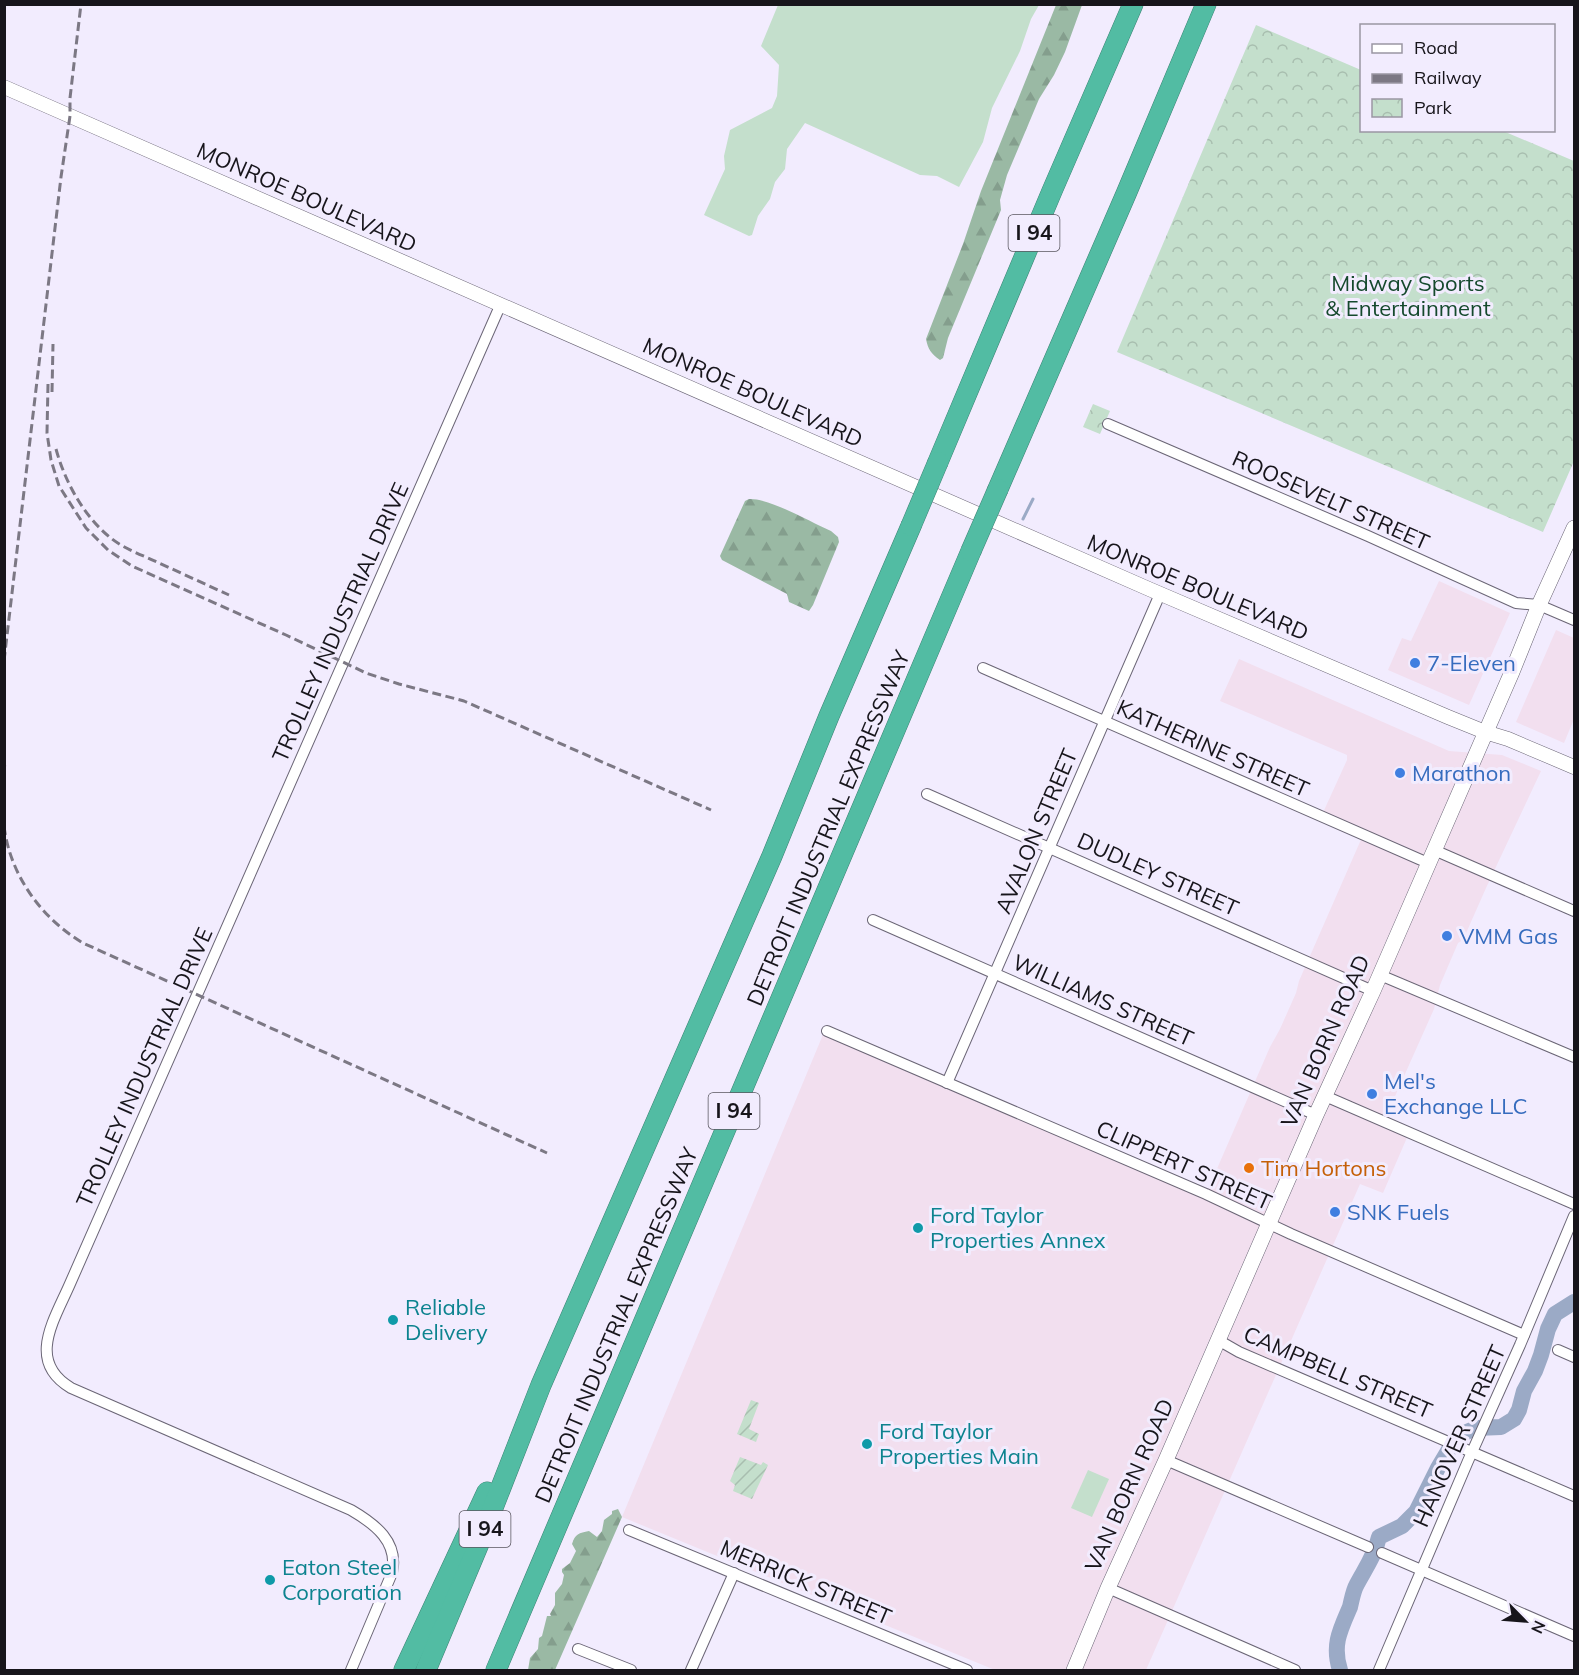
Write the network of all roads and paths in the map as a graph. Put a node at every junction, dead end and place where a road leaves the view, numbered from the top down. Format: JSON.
{"nodes":[{"id":1,"x":1134,"y":4,"type":"edge"},
{"id":2,"x":1206,"y":4,"type":"edge"},
{"id":3,"x":4,"y":87,"type":"edge"},
{"id":4,"x":500,"y":306,"type":"junction"},
{"id":5,"x":1108,"y":424,"type":"dead end"},
{"id":6,"x":1575,"y":528,"type":"edge"},
{"id":7,"x":1160,"y":594,"type":"junction"},
{"id":8,"x":1539,"y":604,"type":"junction"},
{"id":9,"x":1575,"y":620,"type":"edge"},
{"id":10,"x":983,"y":668,"type":"dead end"},
{"id":11,"x":1104,"y":721,"type":"junction"},
{"id":12,"x":1485,"y":732,"type":"junction"},
{"id":13,"x":1575,"y":767,"type":"edge"},
{"id":14,"x":927,"y":794,"type":"dead end"},
{"id":15,"x":1050,"y":848,"type":"junction"},
{"id":16,"x":1431,"y":857,"type":"junction"},
{"id":17,"x":1575,"y":911,"type":"edge"},
{"id":18,"x":873,"y":920,"type":"dead end"},
{"id":19,"x":995,"y":973,"type":"junction"},
{"id":20,"x":1380,"y":975,"type":"junction"},
{"id":21,"x":1372,"y":991,"type":"junction"},
{"id":22,"x":827,"y":1031,"type":"dead end"},
{"id":23,"x":1575,"y":1058,"type":"edge"},
{"id":24,"x":947,"y":1083,"type":"junction"},
{"id":25,"x":1325,"y":1096,"type":"junction"},
{"id":26,"x":1316,"y":1115,"type":"junction"},
{"id":27,"x":1575,"y":1204,"type":"edge"},
{"id":28,"x":1575,"y":1216,"type":"edge"},
{"id":29,"x":1269,"y":1223,"type":"junction"},
{"id":30,"x":1524,"y":1335,"type":"junction"},
{"id":31,"x":1218,"y":1340,"type":"junction"},
{"id":32,"x":1558,"y":1350,"type":"dead end"},
{"id":33,"x":1575,"y":1357,"type":"edge"},
{"id":34,"x":541,"y":1385,"type":"junction"},
{"id":35,"x":1472,"y":1451,"type":"junction"},
{"id":36,"x":1166,"y":1460,"type":"junction"},
{"id":37,"x":1575,"y":1496,"type":"edge"},
{"id":38,"x":629,"y":1530,"type":"dead end"},
{"id":39,"x":1368,"y":1547,"type":"dead end"},
{"id":40,"x":1382,"y":1553,"type":"dead end"},
{"id":41,"x":1422,"y":1571,"type":"junction"},
{"id":42,"x":734,"y":1573,"type":"junction"},
{"id":43,"x":1108,"y":1588,"type":"junction"},
{"id":44,"x":530,"y":1589,"type":"junction"},
{"id":45,"x":1575,"y":1636,"type":"edge"},
{"id":46,"x":578,"y":1648,"type":"dead end"},
{"id":47,"x":351,"y":1671,"type":"edge"},
{"id":48,"x":404,"y":1671,"type":"edge"},
{"id":49,"x":426,"y":1671,"type":"edge"},
{"id":50,"x":496,"y":1671,"type":"edge"},
{"id":51,"x":505,"y":1671,"type":"edge"},
{"id":52,"x":631,"y":1671,"type":"edge"},
{"id":53,"x":691,"y":1671,"type":"edge"},
{"id":54,"x":967,"y":1671,"type":"edge"},
{"id":55,"x":1074,"y":1671,"type":"edge"},
{"id":56,"x":1295,"y":1671,"type":"edge"},
{"id":57,"x":1379,"y":1671,"type":"edge"}],
"edges":[{"from":1,"to":34,"type":"highway","name":"DETROIT INDUSTRIAL EXPRESSWAY","number":"I 94","bridge":true},
{"from":2,"to":44,"type":"highway","name":"DETROIT INDUSTRIAL EXPRESSWAY","number":"I 94","bridge":true},
{"from":3,"to":4,"type":"street","name":"MONROE BOULEVARD"},
{"from":4,"to":7,"type":"street","name":"MONROE BOULEVARD"},
{"from":4,"to":47,"type":"street","name":"TROLLEY INDUSTRIAL DRIVE"},
{"from":5,"to":8,"type":"street","name":"ROOSEVELT STREET"},
{"from":6,"to":8,"type":"main road","name":"VAN BORN ROAD"},
{"from":7,"to":11,"type":"street","name":"AVALON STREET"},
{"from":7,"to":12,"type":"street","name":"MONROE BOULEVARD"},
{"from":8,"to":9,"type":"street","name":"ROOSEVELT STREET"},
{"from":8,"to":12,"type":"main road","name":"VAN BORN ROAD"},
{"from":10,"to":11,"type":"street","name":"KATHERINE STREET"},
{"from":11,"to":15,"type":"street","name":"AVALON STREET"},
{"from":11,"to":16,"type":"street","name":"KATHERINE STREET"},
{"from":12,"to":13,"type":"street","name":"MONROE BOULEVARD"},
{"from":12,"to":16,"type":"main road","name":"VAN BORN ROAD"},
{"from":14,"to":15,"type":"street","name":"DUDLEY STREET"},
{"from":15,"to":19,"type":"street","name":"AVALON STREET"},
{"from":15,"to":21,"type":"street","name":"DUDLEY STREET"},
{"from":16,"to":17,"type":"street","name":"KATHERINE STREET"},
{"from":16,"to":20,"type":"main road","name":"VAN BORN ROAD"},
{"from":18,"to":19,"type":"street","name":"WILLIAMS STREET"},
{"from":19,"to":24,"type":"street","name":"AVALON STREET"},
{"from":19,"to":26,"type":"street","name":"WILLIAMS STREET"},
{"from":20,"to":21,"type":"main road","name":"VAN BORN ROAD"},
{"from":20,"to":23,"type":"street"},
{"from":21,"to":25,"type":"main road","name":"VAN BORN ROAD"},
{"from":22,"to":24,"type":"street","name":"CLIPPERT STREET"},
{"from":24,"to":29,"type":"street","name":"CLIPPERT STREET"},
{"from":25,"to":26,"type":"main road","name":"VAN BORN ROAD"},
{"from":25,"to":27,"type":"street"},
{"from":26,"to":29,"type":"main road","name":"VAN BORN ROAD"},
{"from":28,"to":30,"type":"street","name":"HANOVER STREET"},
{"from":29,"to":30,"type":"street","name":"CLIPPERT STREET"},
{"from":29,"to":31,"type":"main road","name":"VAN BORN ROAD"},
{"from":30,"to":35,"type":"street","name":"HANOVER STREET"},
{"from":31,"to":35,"type":"street","name":"CAMPBELL STREET"},
{"from":31,"to":36,"type":"main road","name":"VAN BORN ROAD"},
{"from":32,"to":33,"type":"street"},
{"from":34,"to":48,"type":"highway"},
{"from":34,"to":49,"type":"highway","name":"DETROIT INDUSTRIAL EXPRESSWAY","number":"I 94"},
{"from":35,"to":37,"type":"street","name":"CAMPBELL STREET"},
{"from":35,"to":41,"type":"street","name":"HANOVER STREET"},
{"from":36,"to":39,"type":"street"},
{"from":36,"to":43,"type":"main road","name":"VAN BORN ROAD"},
{"from":38,"to":42,"type":"street","name":"MERRICK STREET"},
{"from":40,"to":41,"type":"street"},
{"from":41,"to":45,"type":"street"},
{"from":41,"to":57,"type":"street","name":"HANOVER STREET"},
{"from":42,"to":53,"type":"street"},
{"from":42,"to":54,"type":"street","name":"MERRICK STREET"},
{"from":43,"to":55,"type":"main road","name":"VAN BORN ROAD"},
{"from":43,"to":56,"type":"street"},
{"from":44,"to":50,"type":"highway","name":"DETROIT INDUSTRIAL EXPRESSWAY","number":"I 94"},
{"from":44,"to":51,"type":"highway"},
{"from":46,"to":52,"type":"street"}]}
